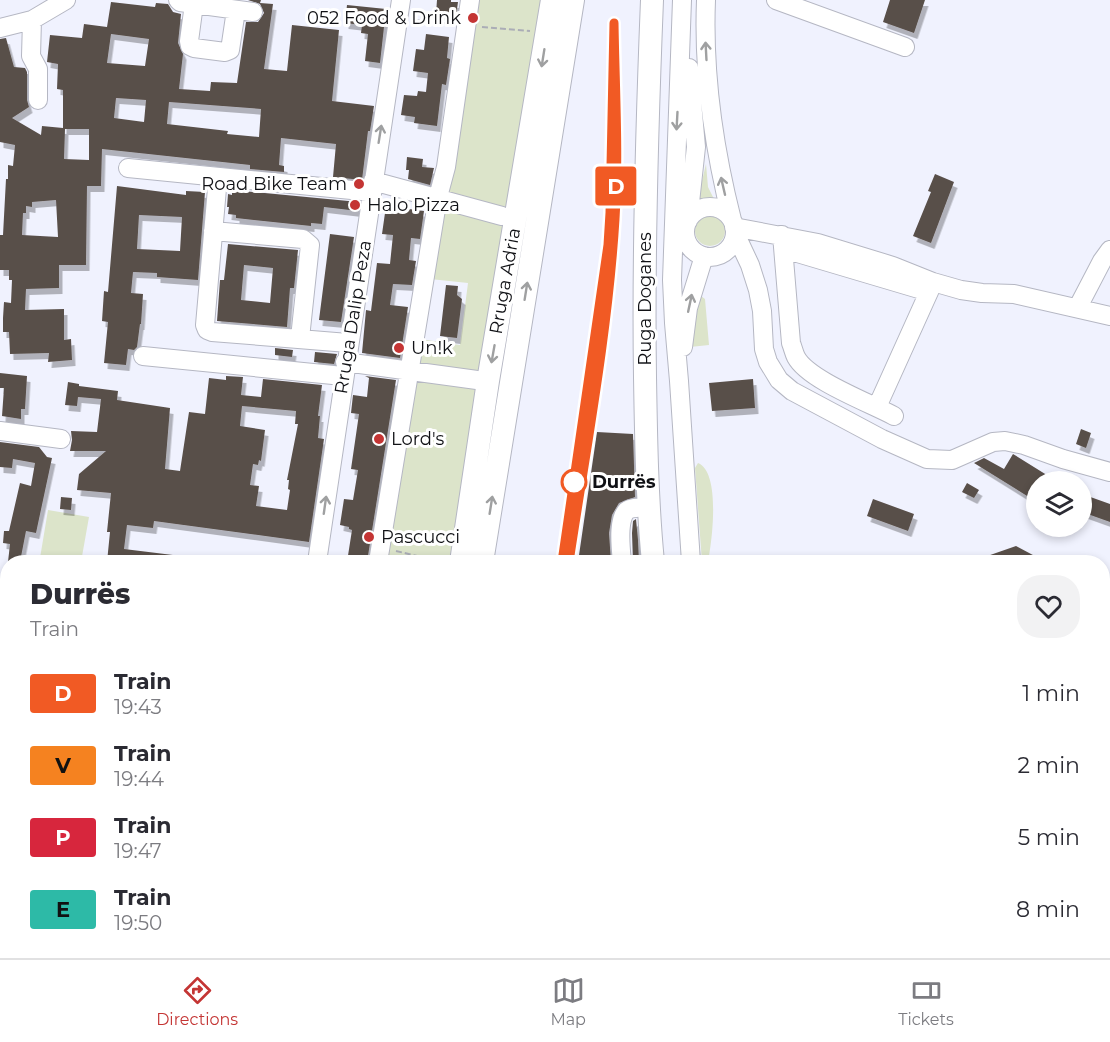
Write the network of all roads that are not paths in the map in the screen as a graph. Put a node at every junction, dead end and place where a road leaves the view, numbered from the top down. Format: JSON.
{"nodes":[{"id":1,"x":66,"y":0,"type":"edge"},
{"id":2,"x":401,"y":0,"type":"edge"},
{"id":3,"x":471,"y":0,"type":"edge"},
{"id":4,"x":552,"y":0,"type":"edge"},
{"id":5,"x":573,"y":0,"type":"edge"},
{"id":6,"x":652,"y":0,"type":"edge"},
{"id":7,"x":683,"y":0,"type":"edge"},
{"id":8,"x":706,"y":0,"type":"edge"},
{"id":9,"x":776,"y":0,"type":"edge"},
{"id":10,"x":186,"y":2,"type":"edge"},
{"id":11,"x":32,"y":20,"type":"junction"},
{"id":12,"x":0,"y":28,"type":"edge"},
{"id":13,"x":905,"y":47,"type":"dead end"},
{"id":14,"x":38,"y":100,"type":"dead end"},
{"id":15,"x":128,"y":168,"type":"dead end"},
{"id":16,"x":218,"y":177,"type":"junction"},
{"id":17,"x":372,"y":186,"type":"junction"},
{"id":18,"x":438,"y":197,"type":"junction"},
{"id":19,"x":502,"y":216,"type":"dead end"},
{"id":20,"x":687,"y":226,"type":"junction"},
{"id":21,"x":734,"y":227,"type":"junction"},
{"id":22,"x":213,"y":231,"type":"junction"},
{"id":23,"x":783,"y":242,"type":"junction"},
{"id":24,"x":672,"y":247,"type":"junction"},
{"id":25,"x":1110,"y":250,"type":"edge"},
{"id":26,"x":704,"y":256,"type":"junction"},
{"id":27,"x":931,"y":287,"type":"junction"},
{"id":28,"x":1078,"y":307,"type":"junction"},
{"id":29,"x":1110,"y":316,"type":"edge"},
{"id":30,"x":300,"y":338,"type":"junction"},
{"id":31,"x":348,"y":343,"type":"junction"},
{"id":32,"x":143,"y":356,"type":"dead end"},
{"id":33,"x":344,"y":369,"type":"junction"},
{"id":34,"x":408,"y":371,"type":"junction"},
{"id":35,"x":477,"y":380,"type":"dead end"},
{"id":36,"x":680,"y":381,"type":"junction"},
{"id":37,"x":877,"y":407,"type":"junction"},
{"id":38,"x":894,"y":416,"type":"dead end"},
{"id":39,"x":0,"y":431,"type":"edge"},
{"id":40,"x":61,"y":439,"type":"dead end"},
{"id":41,"x":1110,"y":472,"type":"edge"},
{"id":42,"x":649,"y":507,"type":"junction"},
{"id":43,"x":379,"y":554,"type":"edge"},
{"id":44,"x":317,"y":555,"type":"edge"},
{"id":45,"x":462,"y":555,"type":"edge"},
{"id":46,"x":483,"y":555,"type":"edge"},
{"id":47,"x":622,"y":555,"type":"edge"},
{"id":48,"x":652,"y":555,"type":"edge"},
{"id":49,"x":691,"y":555,"type":"edge"}],
"edges":[{"from":1,"to":11,"type":"street"},
{"from":17,"to":2,"type":"street","name":"Rruga Dalip Peza","one_way":true},
{"from":3,"to":18,"type":"street"},
{"from":4,"to":45,"type":"main road","name":"Rruga Adria","one_way":true},
{"from":46,"to":5,"type":"main road","name":"Rruga Adria","one_way":true},
{"from":6,"to":42,"type":"main road","name":"Ruga Doganes"},
{"from":7,"to":20,"type":"street"},
{"from":7,"to":24,"type":"street","one_way":true},
{"from":21,"to":8,"type":"street","one_way":true},
{"from":9,"to":13,"type":"street"},
{"from":10,"to":10,"type":"street"},
{"from":11,"to":12,"type":"street"},
{"from":11,"to":14,"type":"street"},
{"from":15,"to":16,"type":"street"},
{"from":16,"to":17,"type":"street"},
{"from":16,"to":22,"type":"street"},
{"from":17,"to":18,"type":"street"},
{"from":17,"to":31,"type":"street","name":"Rruga Dalip Peza"},
{"from":18,"to":19,"type":"street"},
{"from":18,"to":34,"type":"street"},
{"from":20,"to":21,"type":"street"},
{"from":20,"to":24,"type":"street"},
{"from":20,"to":26,"type":"street"},
{"from":21,"to":23,"type":"street"},
{"from":21,"to":26,"type":"street"},
{"from":21,"to":41,"type":"street"},
{"from":22,"to":30,"type":"street"},
{"from":22,"to":30,"type":"street"},
{"from":23,"to":27,"type":"street"},
{"from":23,"to":37,"type":"street"},
{"from":24,"to":36,"type":"street"},
{"from":25,"to":28,"type":"street"},
{"from":36,"to":26,"type":"street","one_way":true},
{"from":27,"to":28,"type":"street"},
{"from":27,"to":37,"type":"street"},
{"from":28,"to":29,"type":"street"},
{"from":30,"to":31,"type":"street"},
{"from":31,"to":33,"type":"street","name":"Rruga Dalip Peza"},
{"from":32,"to":33,"type":"street"},
{"from":33,"to":34,"type":"street"},
{"from":44,"to":33,"type":"street","name":"Rruga Dalip Peza","one_way":true},
{"from":34,"to":35,"type":"street"},
{"from":34,"to":43,"type":"street"},
{"from":36,"to":49,"type":"street"},
{"from":37,"to":38,"type":"street"},
{"from":39,"to":40,"type":"street"},
{"from":42,"to":47,"type":"street"},
{"from":42,"to":48,"type":"main road","name":"Ruga Doganes"}]}
